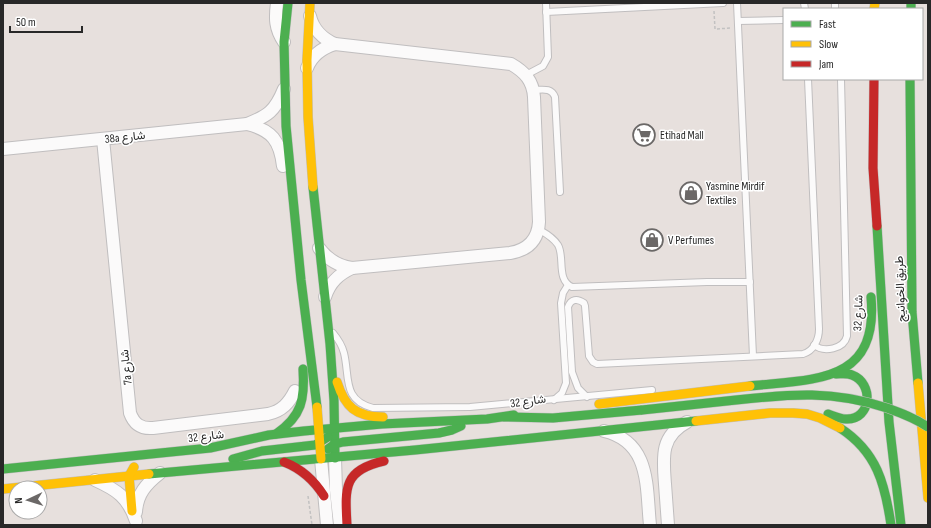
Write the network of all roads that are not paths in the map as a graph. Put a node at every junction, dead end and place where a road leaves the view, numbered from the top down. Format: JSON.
{"nodes":[{"id":1,"x":277,"y":3,"type":"edge"},
{"id":2,"x":288,"y":3,"type":"edge"},
{"id":3,"x":546,"y":3,"type":"edge"},
{"id":4,"x":713,"y":3,"type":"edge"},
{"id":5,"x":723,"y":3,"type":"edge"},
{"id":6,"x":737,"y":3,"type":"edge"},
{"id":7,"x":690,"y":4,"type":"edge"},
{"id":8,"x":596,"y":6,"type":"edge"},
{"id":9,"x":310,"y":8,"type":"edge"},
{"id":10,"x":546,"y":12,"type":"junction"},
{"id":11,"x":783,"y":20,"type":"edge"},
{"id":12,"x":738,"y":24,"type":"junction"},
{"id":13,"x":284,"y":42,"type":"junction"},
{"id":14,"x":335,"y":44,"type":"junction"},
{"id":15,"x":306,"y":71,"type":"junction"},
{"id":16,"x":526,"y":75,"type":"junction"},
{"id":17,"x":808,"y":80,"type":"edge"},
{"id":18,"x":840,"y":80,"type":"edge"},
{"id":19,"x":874,"y":80,"type":"edge"},
{"id":20,"x":910,"y":80,"type":"edge"},
{"id":21,"x":285,"y":87,"type":"junction"},
{"id":22,"x":533,"y":90,"type":"junction"},
{"id":23,"x":247,"y":124,"type":"junction"},
{"id":24,"x":103,"y":139,"type":"junction"},
{"id":25,"x":3,"y":149,"type":"edge"},
{"id":26,"x":873,"y":168,"type":"junction"},
{"id":27,"x":560,"y":192,"type":"dead end"},
{"id":28,"x":294,"y":204,"type":"junction"},
{"id":29,"x":538,"y":229,"type":"junction"},
{"id":30,"x":319,"y":248,"type":"junction"},
{"id":31,"x":870,"y":255,"type":"dead end"},
{"id":32,"x":352,"y":268,"type":"junction"},
{"id":33,"x":750,"y":282,"type":"junction"},
{"id":34,"x":568,"y":285,"type":"junction"},
{"id":35,"x":871,"y":285,"type":"dead end"},
{"id":36,"x":324,"y":298,"type":"junction"},
{"id":37,"x":306,"y":318,"type":"junction"},
{"id":38,"x":327,"y":325,"type":"junction"},
{"id":39,"x":814,"y":345,"type":"junction"},
{"id":40,"x":330,"y":356,"type":"junction"},
{"id":41,"x":753,"y":356,"type":"junction"},
{"id":42,"x":836,"y":374,"type":"junction"},
{"id":43,"x":722,"y":390,"type":"junction"},
{"id":44,"x":295,"y":391,"type":"dead end"},
{"id":45,"x":587,"y":397,"type":"junction"},
{"id":46,"x":554,"y":400,"type":"junction"},
{"id":47,"x":789,"y":412,"type":"junction"},
{"id":48,"x":504,"y":417,"type":"junction"},
{"id":49,"x":469,"y":420,"type":"junction"},
{"id":50,"x":689,"y":421,"type":"junction"},
{"id":51,"x":424,"y":422,"type":"junction"},
{"id":52,"x":928,"y":427,"type":"edge"},
{"id":53,"x":336,"y":428,"type":"junction"},
{"id":54,"x":319,"y":430,"type":"junction"},
{"id":55,"x":601,"y":431,"type":"junction"},
{"id":56,"x":276,"y":434,"type":"junction"},
{"id":57,"x":320,"y":443,"type":"junction"},
{"id":58,"x":335,"y":444,"type":"junction"},
{"id":59,"x":210,"y":448,"type":"junction"},
{"id":60,"x":416,"y":450,"type":"junction"},
{"id":61,"x":335,"y":458,"type":"junction"},
{"id":62,"x":321,"y":459,"type":"junction"},
{"id":63,"x":282,"y":462,"type":"junction"},
{"id":64,"x":203,"y":468,"type":"junction"},
{"id":65,"x":3,"y":469,"type":"edge"},
{"id":66,"x":160,"y":473,"type":"junction"},
{"id":67,"x":129,"y":476,"type":"junction"},
{"id":68,"x":94,"y":479,"type":"junction"},
{"id":69,"x":3,"y":489,"type":"edge"},
{"id":70,"x":324,"y":496,"type":"junction"},
{"id":71,"x":928,"y":498,"type":"edge"},
{"id":72,"x":135,"y":519,"type":"edge"},
{"id":73,"x":327,"y":525,"type":"edge"},
{"id":74,"x":340,"y":525,"type":"edge"},
{"id":75,"x":347,"y":525,"type":"edge"},
{"id":76,"x":650,"y":525,"type":"edge"},
{"id":77,"x":668,"y":525,"type":"edge"},
{"id":78,"x":891,"y":525,"type":"edge"},
{"id":79,"x":901,"y":525,"type":"edge"}],
"edges":[{"from":1,"to":13,"type":"street"},
{"from":2,"to":13,"type":"main road"},
{"from":3,"to":10,"type":"lane"},
{"from":4,"to":5,"type":"lane"},
{"from":4,"to":7,"type":"lane"},
{"from":6,"to":12,"type":"lane"},
{"from":7,"to":8,"type":"lane"},
{"from":8,"to":10,"type":"lane"},
{"from":9,"to":14,"type":"street"},
{"from":9,"to":15,"type":"main road"},
{"from":10,"to":16,"type":"lane"},
{"from":11,"to":12,"type":"lane"},
{"from":12,"to":33,"type":"lane"},
{"from":13,"to":21,"type":"main road"},
{"from":14,"to":15,"type":"street"},
{"from":14,"to":16,"type":"street"},
{"from":15,"to":30,"type":"main road"},
{"from":16,"to":22,"type":"street"},
{"from":17,"to":39,"type":"lane"},
{"from":18,"to":39,"type":"lane"},
{"from":19,"to":26,"type":"main road"},
{"from":20,"to":71,"type":"main road","name":"طريق الخوانيج"},
{"from":21,"to":23,"type":"street","name":"38a شارع"},
{"from":21,"to":28,"type":"main road"},
{"from":22,"to":27,"type":"lane"},
{"from":22,"to":29,"type":"street"},
{"from":23,"to":24,"type":"street","name":"38a شارع"},
{"from":23,"to":28,"type":"street","name":"38a شارع"},
{"from":24,"to":25,"type":"street","name":"38a شارع"},
{"from":24,"to":44,"type":"street","name":"7a شارع"},
{"from":26,"to":31,"type":"main road"},
{"from":26,"to":79,"type":"main road"},
{"from":28,"to":37,"type":"main road"},
{"from":29,"to":32,"type":"street"},
{"from":29,"to":34,"type":"lane"},
{"from":30,"to":32,"type":"street"},
{"from":30,"to":36,"type":"main road"},
{"from":32,"to":36,"type":"street"},
{"from":33,"to":34,"type":"lane"},
{"from":33,"to":41,"type":"lane"},
{"from":34,"to":46,"type":"lane"},
{"from":35,"to":42,"type":"main road","name":"شارع 32"},
{"from":36,"to":38,"type":"main road"},
{"from":37,"to":54,"type":"main road"},
{"from":37,"to":56,"type":"main road"},
{"from":38,"to":40,"type":"main road"},
{"from":38,"to":46,"type":"lane"},
{"from":39,"to":41,"type":"lane"},
{"from":40,"to":51,"type":"main road"},
{"from":40,"to":53,"type":"main road"},
{"from":41,"to":45,"type":"lane"},
{"from":42,"to":43,"type":"main road","name":"شارع 32"},
{"from":42,"to":47,"type":"main road"},
{"from":43,"to":45,"type":"lane"},
{"from":43,"to":48,"type":"main road","name":"شارع 32"},
{"from":45,"to":46,"type":"lane"},
{"from":47,"to":50,"type":"main road"},
{"from":47,"to":78,"type":"main road"},
{"from":48,"to":49,"type":"main road","name":"شارع 32"},
{"from":48,"to":52,"type":"main road","bridge":true},
{"from":49,"to":51,"type":"main road","name":"شارع 32"},
{"from":49,"to":58,"type":"main road"},
{"from":50,"to":55,"type":"main road"},
{"from":50,"to":77,"type":"street"},
{"from":51,"to":53,"type":"main road","name":"شارع 32"},
{"from":53,"to":54,"type":"main road","name":"شارع 32"},
{"from":53,"to":57,"type":"main road"},
{"from":53,"to":58,"type":"main road"},
{"from":54,"to":56,"type":"main road","name":"شارع 32"},
{"from":54,"to":57,"type":"main road"},
{"from":55,"to":60,"type":"main road"},
{"from":55,"to":76,"type":"street"},
{"from":56,"to":59,"type":"main road","name":"شارع 32"},
{"from":57,"to":62,"type":"main road"},
{"from":57,"to":64,"type":"main road"},
{"from":58,"to":61,"type":"main road"},
{"from":58,"to":62,"type":"main road"},
{"from":59,"to":65,"type":"main road","name":"شارع 32"},
{"from":59,"to":67,"type":"main road"},
{"from":60,"to":61,"type":"main road"},
{"from":60,"to":75,"type":"main road"},
{"from":61,"to":62,"type":"main road"},
{"from":61,"to":74,"type":"street"},
{"from":62,"to":63,"type":"main road"},
{"from":62,"to":70,"type":"street"},
{"from":63,"to":64,"type":"main road"},
{"from":63,"to":70,"type":"main road"},
{"from":64,"to":66,"type":"main road"},
{"from":66,"to":67,"type":"main road"},
{"from":66,"to":72,"type":"street"},
{"from":67,"to":68,"type":"main road"},
{"from":67,"to":72,"type":"main road"},
{"from":68,"to":69,"type":"main road"},
{"from":68,"to":72,"type":"street"},
{"from":70,"to":73,"type":"street"}]}
